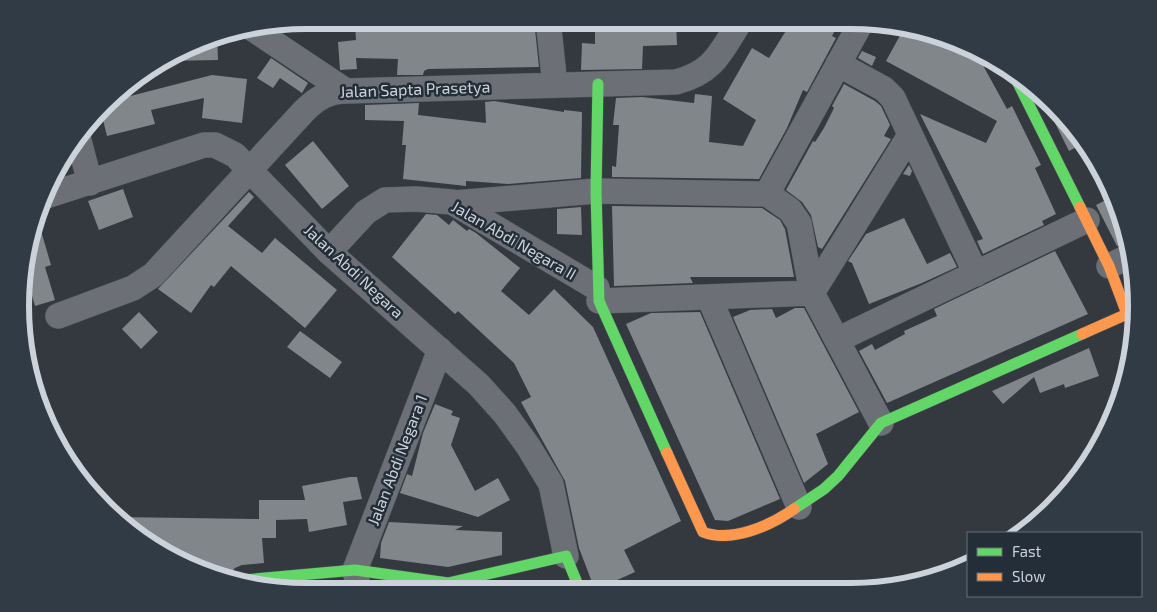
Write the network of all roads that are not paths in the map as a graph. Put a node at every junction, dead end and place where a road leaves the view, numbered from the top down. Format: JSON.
{"nodes":[{"id":1,"x":549,"y":29,"type":"edge"},
{"id":2,"x":735,"y":29,"type":"edge"},
{"id":3,"x":858,"y":29,"type":"edge"},
{"id":4,"x":259,"y":33,"type":"edge"},
{"id":5,"x":838,"y":64,"type":"junction"},
{"id":6,"x":598,"y":84,"type":"junction"},
{"id":7,"x":555,"y":85,"type":"junction"},
{"id":8,"x":1019,"y":85,"type":"edge"},
{"id":9,"x":346,"y":91,"type":"junction"},
{"id":10,"x":910,"y":135,"type":"junction"},
{"id":11,"x":80,"y":145,"type":"edge"},
{"id":12,"x":252,"y":170,"type":"junction"},
{"id":13,"x":90,"y":183,"type":"junction"},
{"id":14,"x":596,"y":191,"type":"junction"},
{"id":15,"x":52,"y":194,"type":"edge"},
{"id":16,"x":767,"y":194,"type":"junction"},
{"id":17,"x":455,"y":203,"type":"junction"},
{"id":18,"x":1087,"y":220,"type":"junction"},
{"id":19,"x":329,"y":252,"type":"junction"},
{"id":20,"x":1118,"y":262,"type":"edge"},
{"id":21,"x":976,"y":274,"type":"junction"},
{"id":22,"x":812,"y":293,"type":"junction"},
{"id":23,"x":598,"y":294,"type":"junction"},
{"id":24,"x":708,"y":297,"type":"junction"},
{"id":25,"x":58,"y":316,"type":"dead end"},
{"id":26,"x":836,"y":340,"type":"junction"},
{"id":27,"x":440,"y":350,"type":"junction"},
{"id":28,"x":881,"y":423,"type":"junction"},
{"id":29,"x":799,"y":507,"type":"junction"},
{"id":30,"x":566,"y":556,"type":"junction"},
{"id":31,"x":264,"y":580,"type":"edge"},
{"id":32,"x":357,"y":580,"type":"edge"},
{"id":33,"x":396,"y":583,"type":"edge"},
{"id":34,"x":464,"y":583,"type":"edge"},
{"id":35,"x":577,"y":583,"type":"edge"}],
"edges":[{"from":1,"to":7,"type":"street"},
{"from":2,"to":6,"type":"street","name":"Jalan Sapta Prasetya"},
{"from":3,"to":5,"type":"street"},
{"from":4,"to":9,"type":"street"},
{"from":5,"to":10,"type":"street"},
{"from":5,"to":16,"type":"street"},
{"from":6,"to":7,"type":"street","name":"Jalan Sapta Prasetya"},
{"from":6,"to":14,"type":"street"},
{"from":7,"to":9,"type":"street","name":"Jalan Sapta Prasetya"},
{"from":8,"to":18,"type":"street"},
{"from":9,"to":12,"type":"street","name":"Jalan Sapta Prasetya"},
{"from":10,"to":21,"type":"street"},
{"from":10,"to":22,"type":"street"},
{"from":11,"to":13,"type":"street"},
{"from":12,"to":13,"type":"street","name":"Jalan Abdi Negara"},
{"from":12,"to":19,"type":"street","name":"Jalan Abdi Negara"},
{"from":12,"to":25,"type":"street","name":"Jalan Sapta Prasetya"},
{"from":13,"to":15,"type":"street","name":"Jalan Abdi Negara"},
{"from":14,"to":16,"type":"street"},
{"from":14,"to":17,"type":"street"},
{"from":14,"to":23,"type":"street"},
{"from":16,"to":22,"type":"street"},
{"from":17,"to":19,"type":"street","name":"Jalan Abdi Negara II"},
{"from":17,"to":23,"type":"street","name":"Jalan Abdi Negara II"},
{"from":18,"to":20,"type":"street"},
{"from":18,"to":21,"type":"street"},
{"from":19,"to":27,"type":"street","name":"Jalan Abdi Negara"},
{"from":20,"to":28,"type":"street"},
{"from":21,"to":26,"type":"street"},
{"from":22,"to":24,"type":"street"},
{"from":22,"to":26,"type":"street"},
{"from":23,"to":24,"type":"street"},
{"from":23,"to":29,"type":"street"},
{"from":24,"to":29,"type":"street"},
{"from":26,"to":28,"type":"street"},
{"from":27,"to":30,"type":"street","name":"Jalan Abdi Negara"},
{"from":27,"to":32,"type":"street","name":"Jalan Abdi Negara 1"},
{"from":28,"to":29,"type":"street"},
{"from":30,"to":34,"type":"street"},
{"from":30,"to":35,"type":"street"},
{"from":31,"to":32,"type":"street"},
{"from":32,"to":33,"type":"street"}]}
